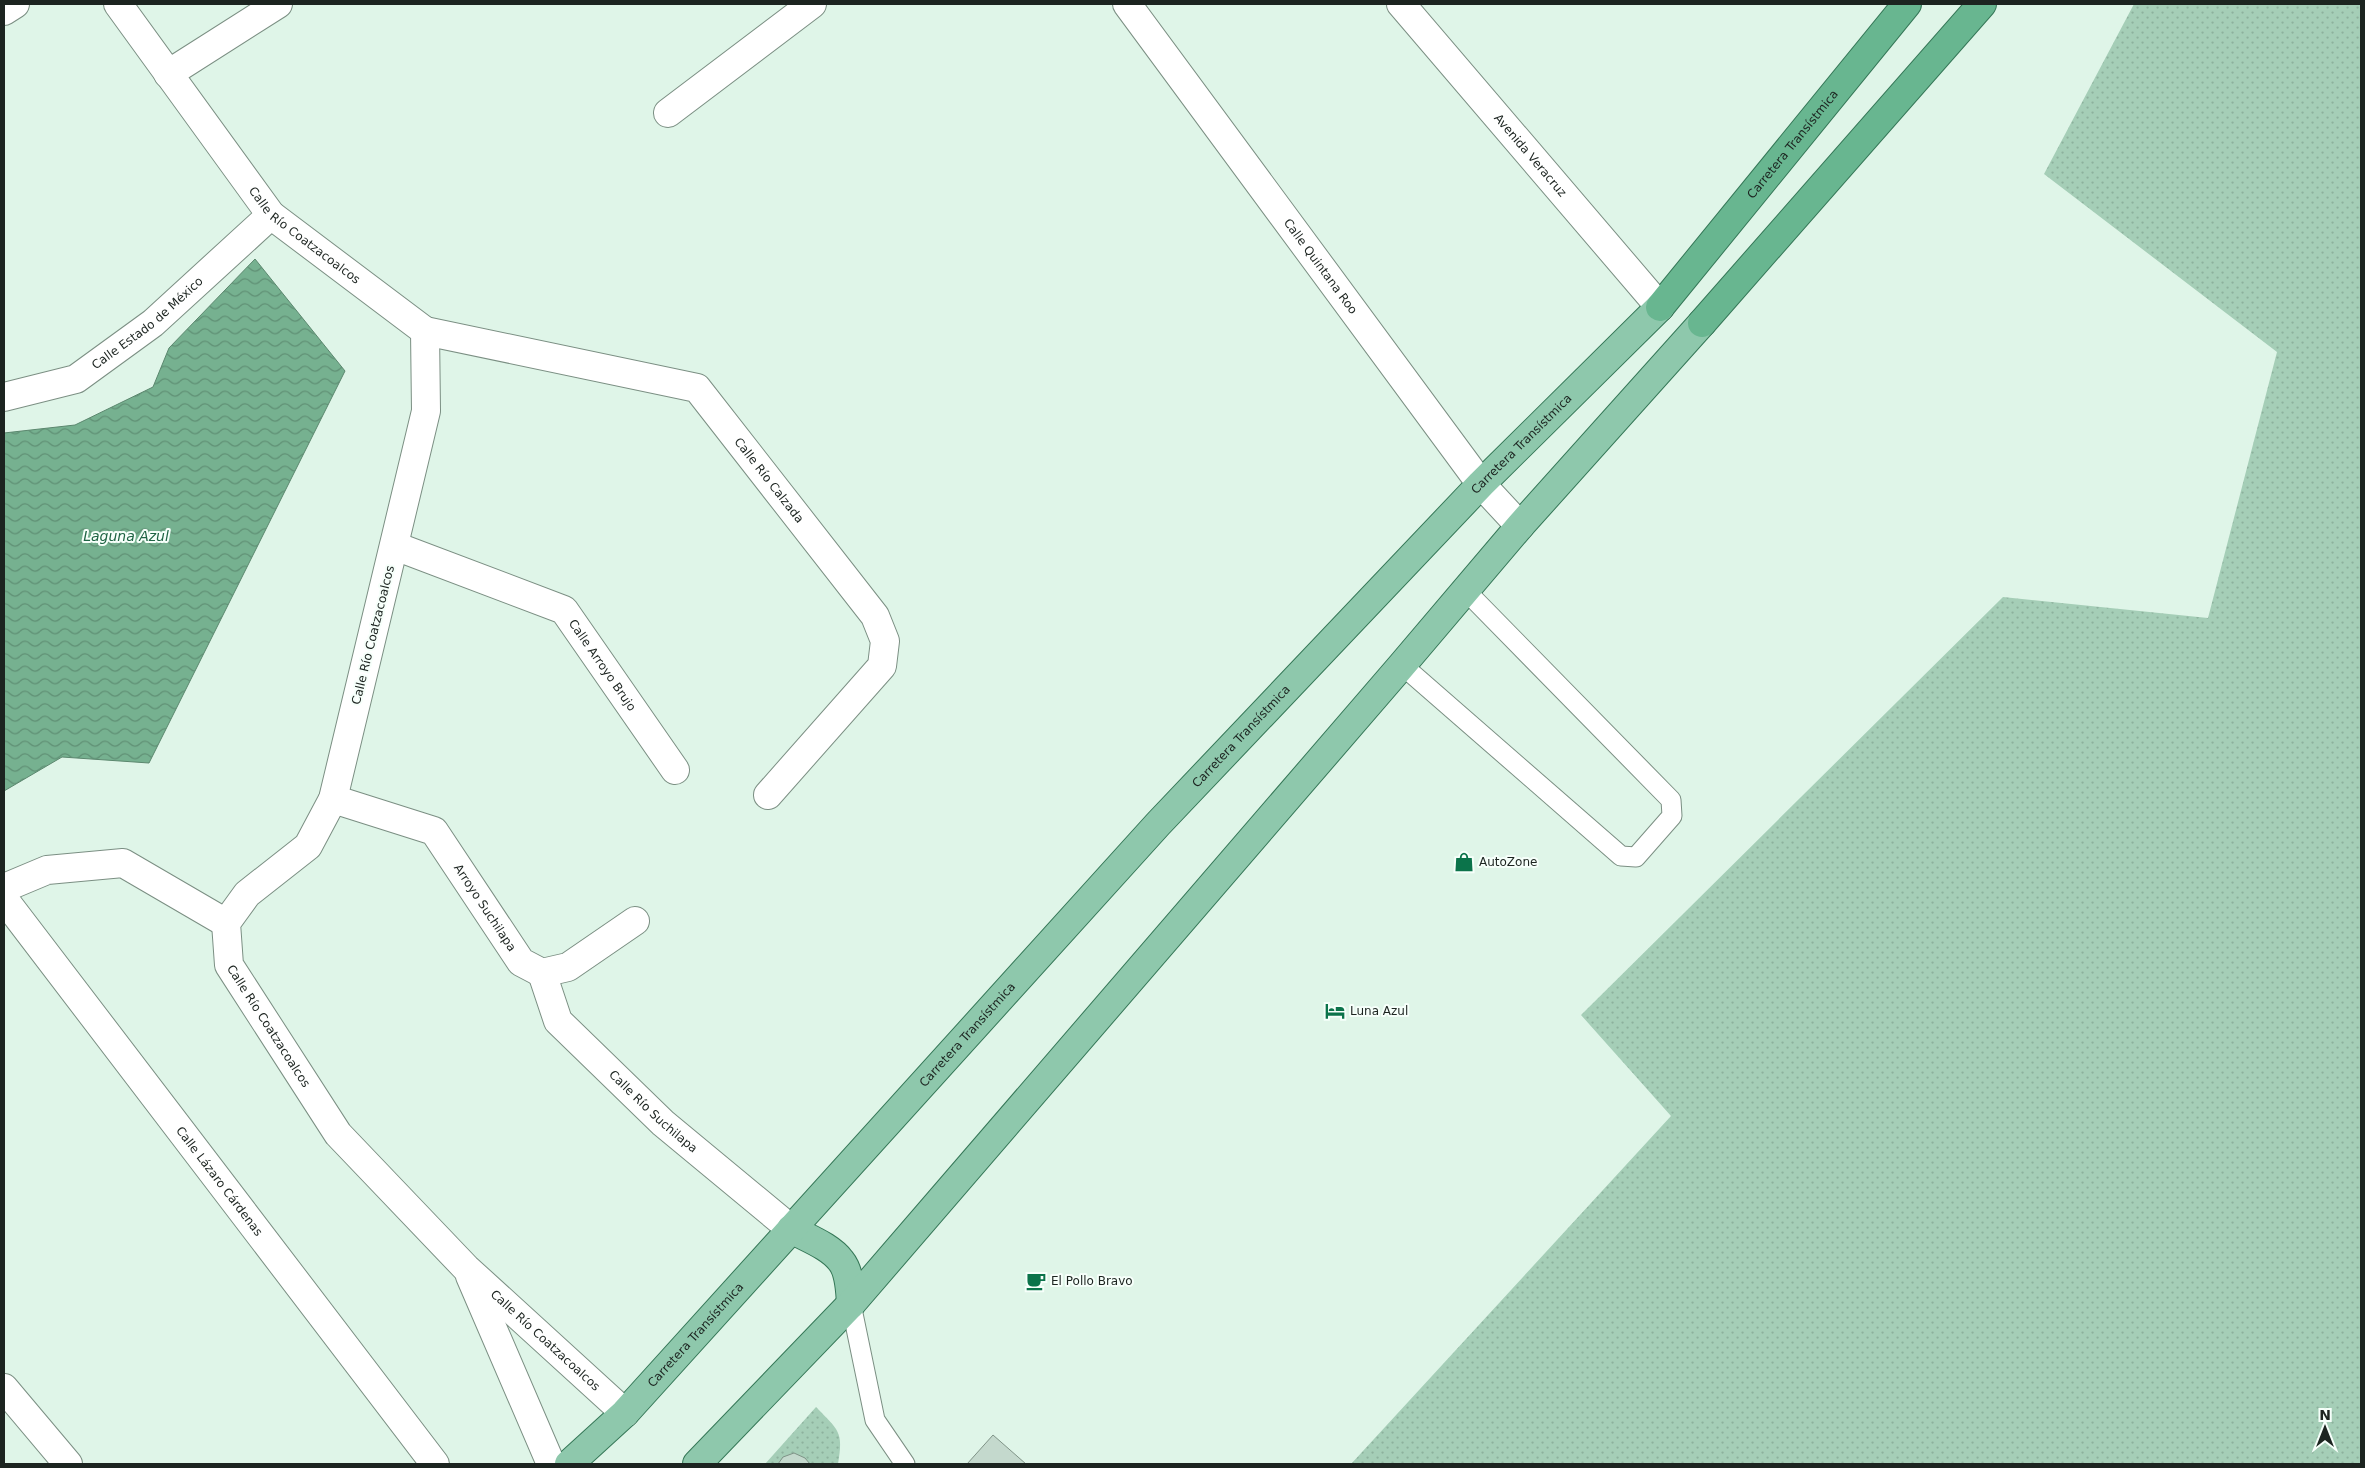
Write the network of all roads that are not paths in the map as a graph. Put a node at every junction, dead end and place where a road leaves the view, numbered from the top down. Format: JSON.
{"nodes":[{"id":1,"x":14,"y":4,"type":"edge"},
{"id":2,"x":118,"y":4,"type":"edge"},
{"id":3,"x":278,"y":4,"type":"edge"},
{"id":4,"x":812,"y":4,"type":"edge"},
{"id":5,"x":1127,"y":4,"type":"edge"},
{"id":6,"x":1401,"y":4,"type":"edge"},
{"id":7,"x":1907,"y":4,"type":"edge"},
{"id":8,"x":1982,"y":4,"type":"edge"},
{"id":9,"x":4,"y":11,"type":"edge"},
{"id":10,"x":168,"y":74,"type":"junction"},
{"id":11,"x":668,"y":113,"type":"dead end"},
{"id":12,"x":271,"y":215,"type":"junction"},
{"id":13,"x":1660,"y":307,"type":"junction"},
{"id":14,"x":1702,"y":323,"type":"joint"},
{"id":15,"x":425,"y":331,"type":"junction"},
{"id":16,"x":4,"y":397,"type":"edge"},
{"id":17,"x":1481,"y":484,"type":"junction"},
{"id":18,"x":1520,"y":526,"type":"junction"},
{"id":19,"x":395,"y":546,"type":"junction"},
{"id":20,"x":1465,"y":590,"type":"junction"},
{"id":21,"x":1402,"y":665,"type":"junction"},
{"id":22,"x":675,"y":770,"type":"dead end"},
{"id":23,"x":768,"y":795,"type":"dead end"},
{"id":24,"x":333,"y":799,"type":"junction"},
{"id":25,"x":4,"y":888,"type":"edge"},
{"id":26,"x":4,"y":899,"type":"edge"},
{"id":27,"x":635,"y":921,"type":"dead end"},
{"id":28,"x":226,"y":922,"type":"junction"},
{"id":29,"x":542,"y":974,"type":"junction"},
{"id":30,"x":791,"y":1229,"type":"junction"},
{"id":31,"x":466,"y":1268,"type":"junction"},
{"id":32,"x":851,"y":1304,"type":"junction"},
{"id":33,"x":4,"y":1388,"type":"edge"},
{"id":34,"x":625,"y":1413,"type":"junction"},
{"id":35,"x":894,"y":1460,"type":"edge"},
{"id":36,"x":68,"y":1464,"type":"edge"},
{"id":37,"x":435,"y":1464,"type":"edge"},
{"id":38,"x":551,"y":1464,"type":"edge"},
{"id":39,"x":569,"y":1464,"type":"edge"},
{"id":40,"x":697,"y":1464,"type":"edge"}],
"edges":[{"from":1,"to":9,"type":"street"},
{"from":2,"to":10,"type":"street","name":"Calle Río Coatzacoalcos"},
{"from":3,"to":10,"type":"street"},
{"from":4,"to":11,"type":"street"},
{"from":5,"to":17,"type":"street","name":"Calle Quintana Roo"},
{"from":6,"to":13,"type":"street","name":"Avenida Veracruz"},
{"from":7,"to":13,"type":"highway","name":"Carretera Transístmica"},
{"from":8,"to":14,"type":"highway"},
{"from":10,"to":12,"type":"street","name":"Calle Río Coatzacoalcos"},
{"from":12,"to":15,"type":"street","name":"Calle Río Coatzacoalcos"},
{"from":12,"to":16,"type":"street","name":"Calle Estado de México"},
{"from":13,"to":17,"type":"main road","name":"Carretera Transístmica"},
{"from":14,"to":18,"type":"main road"},
{"from":15,"to":19,"type":"street","name":"Calle Río Coatzacoalcos"},
{"from":15,"to":23,"type":"street","name":"Calle Río Calzada"},
{"from":17,"to":18,"type":"street","name":"Calle Quintana Roo"},
{"from":17,"to":30,"type":"main road","name":"Carretera Transístmica"},
{"from":18,"to":20,"type":"main road"},
{"from":19,"to":22,"type":"street","name":"Calle Arroyo Brujo"},
{"from":19,"to":24,"type":"street","name":"Calle Río Coatzacoalcos"},
{"from":20,"to":21,"type":"main road"},
{"from":20,"to":21,"type":"lane"},
{"from":21,"to":32,"type":"main road"},
{"from":24,"to":28,"type":"street","name":"Calle Río Coatzacoalcos"},
{"from":24,"to":29,"type":"street","name":"Arroyo Suchilapa"},
{"from":25,"to":28,"type":"street"},
{"from":26,"to":37,"type":"street","name":"Calle Lázaro Cárdenas"},
{"from":27,"to":29,"type":"street"},
{"from":28,"to":31,"type":"street","name":"Calle Río Coatzacoalcos"},
{"from":29,"to":30,"type":"street","name":"Calle Río Suchilapa"},
{"from":30,"to":32,"type":"main road"},
{"from":30,"to":34,"type":"main road","name":"Carretera Transístmica"},
{"from":31,"to":34,"type":"street","name":"Calle Río Coatzacoalcos"},
{"from":31,"to":38,"type":"street","name":"Calle Río Coatzacoalcos"},
{"from":32,"to":35,"type":"lane"},
{"from":32,"to":40,"type":"main road"},
{"from":33,"to":36,"type":"street"},
{"from":34,"to":39,"type":"main road","name":"Carretera Transístmica"}]}
